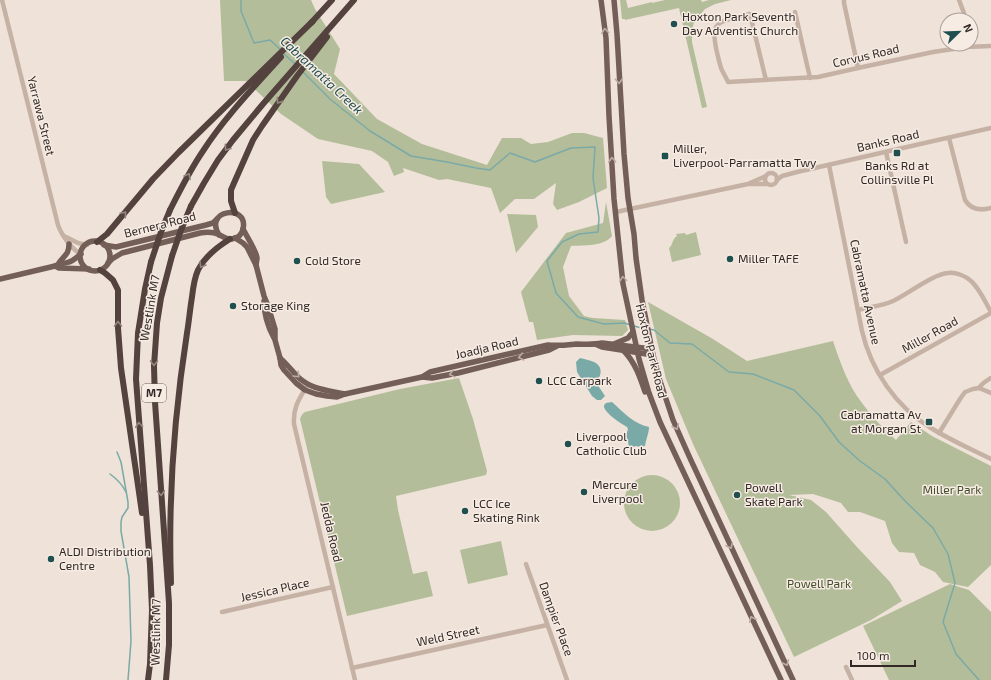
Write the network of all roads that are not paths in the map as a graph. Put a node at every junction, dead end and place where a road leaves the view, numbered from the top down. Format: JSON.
{"nodes":[{"id":1,"x":2,"y":0,"type":"edge"},
{"id":2,"x":332,"y":0,"type":"edge"},
{"id":3,"x":354,"y":0,"type":"edge"},
{"id":4,"x":601,"y":0,"type":"edge"},
{"id":5,"x":614,"y":0,"type":"edge"},
{"id":6,"x":844,"y":0,"type":"edge"},
{"id":7,"x":959,"y":0,"type":"edge"},
{"id":8,"x":347,"y":8,"type":"junction"},
{"id":9,"x":795,"y":12,"type":"dead end"},
{"id":10,"x":964,"y":12,"type":"edge"},
{"id":11,"x":313,"y":21,"type":"junction"},
{"id":12,"x":979,"y":45,"type":"edge"},
{"id":13,"x":991,"y":46,"type":"edge"},
{"id":14,"x":939,"y":51,"type":"edge"},
{"id":15,"x":858,"y":68,"type":"junction"},
{"id":16,"x":810,"y":78,"type":"junction"},
{"id":17,"x":766,"y":80,"type":"junction"},
{"id":18,"x":991,"y":128,"type":"edge"},
{"id":19,"x":949,"y":138,"type":"junction"},
{"id":20,"x":886,"y":152,"type":"junction"},
{"id":21,"x":829,"y":165,"type":"junction"},
{"id":22,"x":790,"y":174,"type":"junction"},
{"id":23,"x":776,"y":175,"type":"junction"},
{"id":24,"x":766,"y":176,"type":"junction"},
{"id":25,"x":777,"y":180,"type":"junction"},
{"id":26,"x":748,"y":184,"type":"junction"},
{"id":27,"x":767,"y":184,"type":"junction"},
{"id":28,"x":991,"y":208,"type":"edge"},
{"id":29,"x":630,"y":210,"type":"junction"},
{"id":30,"x":616,"y":212,"type":"junction"},
{"id":31,"x":235,"y":213,"type":"junction"},
{"id":32,"x":218,"y":218,"type":"junction"},
{"id":33,"x":243,"y":228,"type":"junction"},
{"id":34,"x":219,"y":235,"type":"junction"},
{"id":35,"x":64,"y":236,"type":"junction"},
{"id":36,"x":233,"y":239,"type":"junction"},
{"id":37,"x":97,"y":242,"type":"junction"},
{"id":38,"x":906,"y":242,"type":"dead end"},
{"id":39,"x":69,"y":244,"type":"junction"},
{"id":40,"x":104,"y":244,"type":"junction"},
{"id":41,"x":87,"y":245,"type":"junction"},
{"id":42,"x":81,"y":254,"type":"junction"},
{"id":43,"x":108,"y":263,"type":"junction"},
{"id":44,"x":57,"y":265,"type":"junction"},
{"id":45,"x":256,"y":265,"type":"junction"},
{"id":46,"x":89,"y":270,"type":"junction"},
{"id":47,"x":100,"y":270,"type":"junction"},
{"id":48,"x":0,"y":279,"type":"edge"},
{"id":49,"x":858,"y":310,"type":"junction"},
{"id":50,"x":991,"y":312,"type":"edge"},
{"id":51,"x":633,"y":334,"type":"junction"},
{"id":52,"x":595,"y":344,"type":"junction"},
{"id":53,"x":614,"y":344,"type":"junction"},
{"id":54,"x":623,"y":350,"type":"junction"},
{"id":55,"x":637,"y":350,"type":"junction"},
{"id":56,"x":653,"y":352,"type":"junction"},
{"id":57,"x":280,"y":358,"type":"junction"},
{"id":58,"x":880,"y":375,"type":"junction"},
{"id":59,"x":991,"y":378,"type":"edge"},
{"id":60,"x":309,"y":385,"type":"junction"},
{"id":61,"x":979,"y":388,"type":"junction"},
{"id":62,"x":305,"y":390,"type":"junction"},
{"id":63,"x":991,"y":393,"type":"edge"},
{"id":64,"x":345,"y":394,"type":"junction"},
{"id":65,"x":656,"y":413,"type":"junction"},
{"id":66,"x":939,"y":433,"type":"junction"},
{"id":67,"x":991,"y":459,"type":"edge"},
{"id":68,"x":526,"y":564,"type":"dead end"},
{"id":69,"x":333,"y":587,"type":"junction"},
{"id":70,"x":222,"y":612,"type":"dead end"},
{"id":71,"x":547,"y":625,"type":"junction"},
{"id":72,"x":169,"y":645,"type":"junction"},
{"id":73,"x":846,"y":667,"type":"dead end"},
{"id":74,"x":352,"y":668,"type":"junction"},
{"id":75,"x":148,"y":680,"type":"edge"},
{"id":76,"x":166,"y":680,"type":"edge"},
{"id":77,"x":355,"y":680,"type":"edge"},
{"id":78,"x":567,"y":680,"type":"edge"},
{"id":79,"x":781,"y":680,"type":"edge"},
{"id":80,"x":793,"y":680,"type":"edge"},
{"id":81,"x":852,"y":680,"type":"edge"}],
"edges":[{"from":1,"to":35,"type":"street","name":"Yarrawa Street"},
{"from":2,"to":11,"type":"highway","name":"Westlink M7","number":"M7"},
{"from":3,"to":8,"type":"highway","name":"Westlink M7","number":"M7"},
{"from":30,"to":4,"type":"main road","name":"Hoxton Park Road","one_way":true},
{"from":5,"to":29,"type":"main road","name":"Hoxton Park Road","one_way":true},
{"from":6,"to":15,"type":"street"},
{"from":7,"to":10,"type":"street"},
{"from":8,"to":31,"type":"highway","one_way":true},
{"from":8,"to":72,"type":"highway","name":"Westlink M7","number":"M7","one_way":true,"bridge":true},
{"from":9,"to":16,"type":"street"},
{"from":37,"to":11,"type":"highway","one_way":true},
{"from":75,"to":11,"type":"highway","name":"Westlink M7","number":"M7","one_way":true,"bridge":true},
{"from":12,"to":13,"type":"street","name":"Corvus Road"},
{"from":14,"to":15,"type":"street","name":"Corvus Road"},
{"from":15,"to":16,"type":"street","name":"Corvus Road"},
{"from":16,"to":17,"type":"street","name":"Corvus Road"},
{"from":17,"to":17,"type":"street","name":"Corvus Road"},
{"from":18,"to":19,"type":"street","name":"Banks Road"},
{"from":19,"to":20,"type":"street","name":"Banks Road"},
{"from":19,"to":28,"type":"street"},
{"from":20,"to":21,"type":"street","name":"Banks Road"},
{"from":20,"to":38,"type":"street"},
{"from":21,"to":22,"type":"street","name":"Banks Road"},
{"from":21,"to":49,"type":"street","name":"Cabramatta Avenue"},
{"from":22,"to":23,"type":"street","name":"Banks Road"},
{"from":22,"to":25,"type":"street","name":"Banks Road"},
{"from":23,"to":24,"type":"street"},
{"from":23,"to":25,"type":"street"},
{"from":24,"to":26,"type":"street"},
{"from":24,"to":27,"type":"street"},
{"from":25,"to":27,"type":"street"},
{"from":26,"to":27,"type":"street"},
{"from":26,"to":29,"type":"street"},
{"from":29,"to":30,"type":"street"},
{"from":29,"to":56,"type":"main road","name":"Hoxton Park Road"},
{"from":51,"to":30,"type":"main road","name":"Hoxton Park Road","one_way":true},
{"from":31,"to":32,"type":"main road"},
{"from":31,"to":33,"type":"main road"},
{"from":32,"to":34,"type":"main road"},
{"from":32,"to":40,"type":"main road","name":"Bernera Road"},
{"from":33,"to":36,"type":"main road"},
{"from":33,"to":45,"type":"main road"},
{"from":34,"to":36,"type":"main road"},
{"from":34,"to":43,"type":"main road","name":"Bernera Road"},
{"from":35,"to":39,"type":"street","name":"Yarrawa Street"},
{"from":35,"to":41,"type":"street"},
{"from":36,"to":45,"type":"main road"},
{"from":36,"to":72,"type":"highway","one_way":true},
{"from":37,"to":40,"type":"main road"},
{"from":37,"to":41,"type":"main road"},
{"from":39,"to":42,"type":"street","name":"Yarrawa Street"},
{"from":39,"to":44,"type":"main road"},
{"from":40,"to":43,"type":"main road"},
{"from":41,"to":42,"type":"main road"},
{"from":42,"to":44,"type":"main road"},
{"from":42,"to":46,"type":"main road"},
{"from":43,"to":47,"type":"main road"},
{"from":44,"to":46,"type":"main road"},
{"from":44,"to":48,"type":"main road"},
{"from":45,"to":57,"type":"main road"},
{"from":46,"to":47,"type":"main road"},
{"from":75,"to":47,"type":"highway","one_way":true},
{"from":49,"to":50,"type":"street"},
{"from":49,"to":58,"type":"street","name":"Cabramatta Avenue"},
{"from":50,"to":58,"type":"street","name":"Miller Road"},
{"from":51,"to":53,"type":"main road"},
{"from":51,"to":55,"type":"main road","name":"Hoxton Park Road"},
{"from":52,"to":53,"type":"main road","name":"Joadja Road"},
{"from":52,"to":54,"type":"main road","name":"Joadja Road"},
{"from":52,"to":64,"type":"main road","name":"Joadja Road"},
{"from":53,"to":55,"type":"main road","name":"Joadja Road"},
{"from":54,"to":55,"type":"main road","name":"Joadja Road"},
{"from":54,"to":65,"type":"main road"},
{"from":55,"to":56,"type":"main road","name":"Joadja Road"},
{"from":55,"to":65,"type":"main road","name":"Hoxton Park Road"},
{"from":56,"to":80,"type":"main road","name":"Hoxton Park Road","one_way":true},
{"from":57,"to":60,"type":"main road","one_way":true},
{"from":57,"to":62,"type":"main road"},
{"from":58,"to":66,"type":"street","name":"Cabramatta Avenue"},
{"from":59,"to":61,"type":"street"},
{"from":60,"to":62,"type":"street","name":"Jedda Road"},
{"from":60,"to":64,"type":"main road","name":"Joadja Road"},
{"from":61,"to":63,"type":"street"},
{"from":61,"to":66,"type":"street"},
{"from":62,"to":64,"type":"main road","name":"Joadja Road"},
{"from":62,"to":69,"type":"street","name":"Jedda Road"},
{"from":79,"to":65,"type":"main road","name":"Hoxton Park Road","one_way":true},
{"from":66,"to":67,"type":"street","name":"Cabramatta Avenue"},
{"from":68,"to":71,"type":"street","name":"Dampier Place"},
{"from":69,"to":70,"type":"street","name":"Jessica Place"},
{"from":69,"to":74,"type":"street","name":"Jedda Road"},
{"from":71,"to":74,"type":"street","name":"Weld Street"},
{"from":71,"to":78,"type":"street","name":"Dampier Place"},
{"from":72,"to":76,"type":"highway","name":"Westlink M7","number":"M7"},
{"from":73,"to":81,"type":"street"},
{"from":74,"to":77,"type":"street","name":"Jedda Road"}]}
